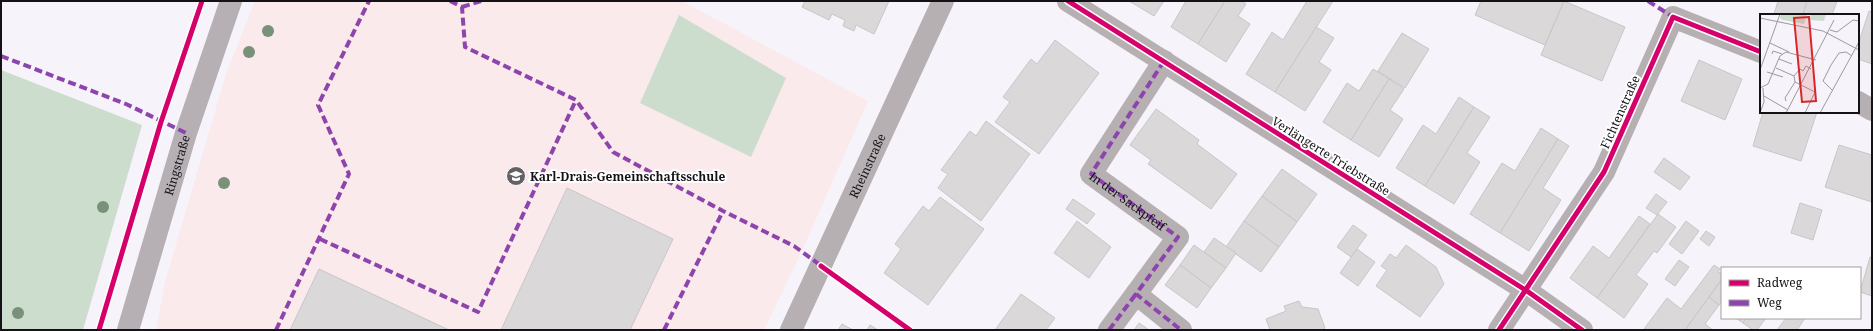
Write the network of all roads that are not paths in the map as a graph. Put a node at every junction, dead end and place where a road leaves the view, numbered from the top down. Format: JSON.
{"nodes":[{"id":1,"x":230,"y":1,"type":"edge"},
{"id":2,"x":943,"y":1,"type":"edge"},
{"id":3,"x":1068,"y":1,"type":"edge"},
{"id":4,"x":1760,"y":52,"type":"edge"},
{"id":5,"x":1164,"y":61,"type":"junction"},
{"id":6,"x":1859,"y":103,"type":"edge"},
{"id":7,"x":1872,"y":110,"type":"edge"},
{"id":8,"x":1527,"y":291,"type":"junction"},
{"id":9,"x":1136,"y":294,"type":"junction"},
{"id":10,"x":128,"y":330,"type":"edge"},
{"id":11,"x":791,"y":330,"type":"edge"},
{"id":12,"x":1109,"y":330,"type":"edge"},
{"id":13,"x":1181,"y":330,"type":"edge"},
{"id":14,"x":1499,"y":330,"type":"edge"},
{"id":15,"x":1582,"y":330,"type":"edge"}],
"edges":[{"from":1,"to":10,"type":"main road","name":"Ringstraße"},
{"from":2,"to":11,"type":"street","name":"Rheinstraße"},
{"from":3,"to":5,"type":"street","name":"Verlängerte Triebstraße"},
{"from":4,"to":8,"type":"street","name":"Fichtenstraße"},
{"from":5,"to":8,"type":"street","name":"Verlängerte Triebstraße"},
{"from":5,"to":9,"type":"street","name":"In der Sackpfeif"},
{"from":6,"to":7,"type":"street"},
{"from":8,"to":14,"type":"street"},
{"from":8,"to":15,"type":"street","name":"Verlängerte Triebstraße"},
{"from":9,"to":12,"type":"street","name":"In der Sackpfeif"},
{"from":9,"to":13,"type":"street"}]}
